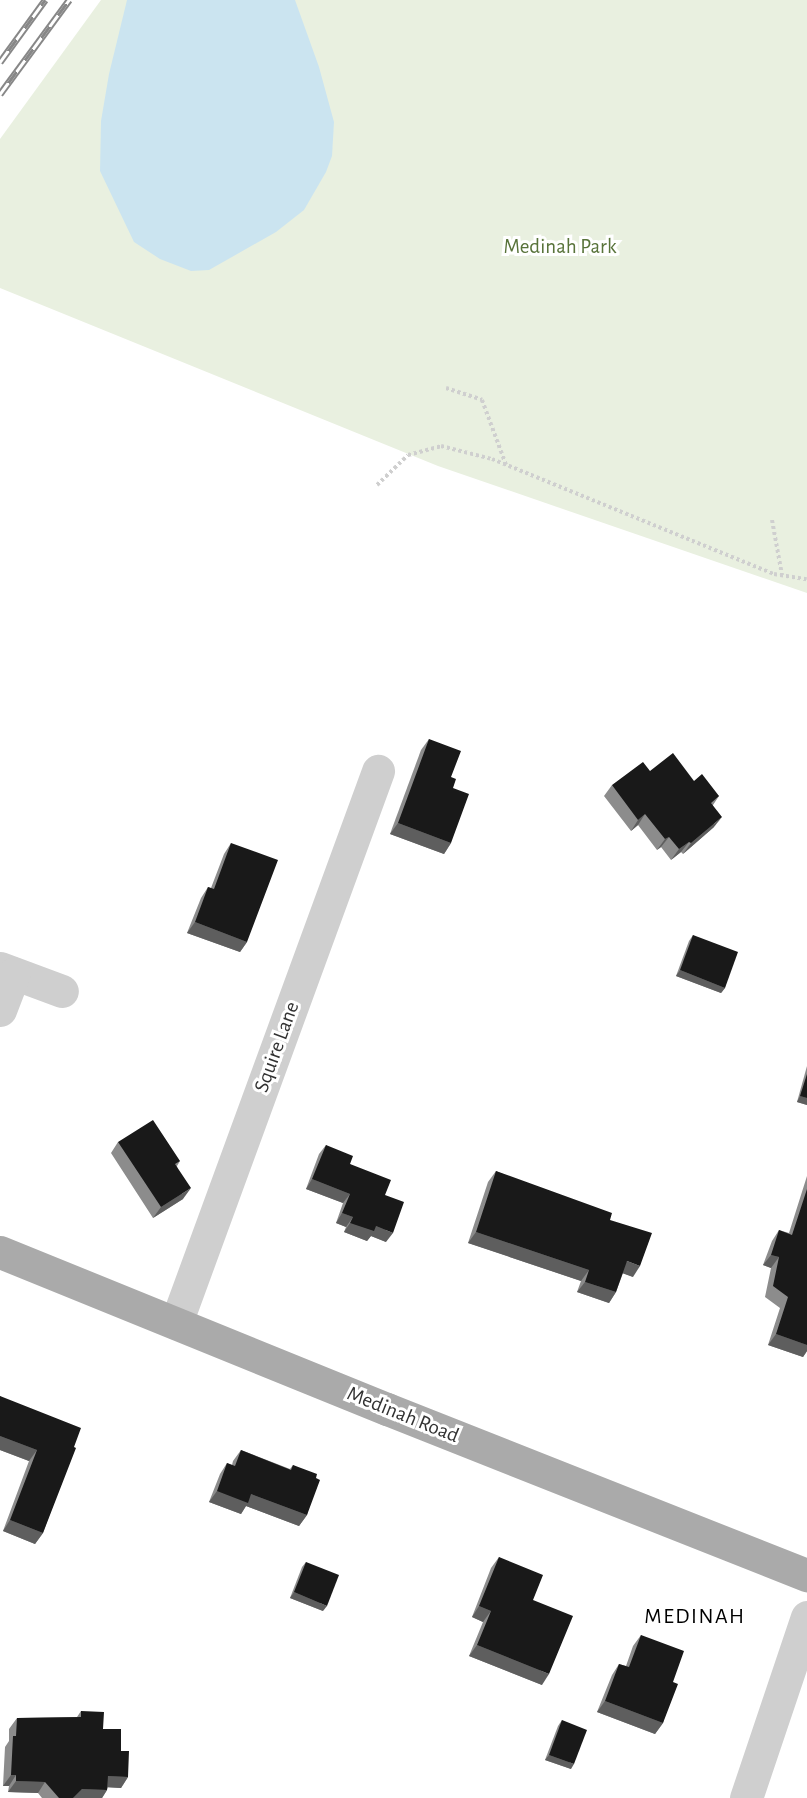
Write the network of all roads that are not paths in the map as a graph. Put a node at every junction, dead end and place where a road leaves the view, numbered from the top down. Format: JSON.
{"nodes":[{"id":1,"x":378,"y":771,"type":"dead end"},
{"id":2,"x":7,"y":971,"type":"edge"},
{"id":3,"x":62,"y":991,"type":"dead end"},
{"id":4,"x":0,"y":1010,"type":"edge"},
{"id":5,"x":0,"y":1252,"type":"edge"},
{"id":6,"x":176,"y":1323,"type":"junction"},
{"id":7,"x":807,"y":1575,"type":"edge"},
{"id":8,"x":807,"y":1617,"type":"edge"},
{"id":9,"x":746,"y":1798,"type":"edge"}],
"edges":[{"from":1,"to":6,"type":"street","name":"Squire Lane"},
{"from":2,"to":3,"type":"street"},
{"from":2,"to":4,"type":"street"},
{"from":5,"to":6,"type":"main road","name":"Medinah Road"},
{"from":6,"to":7,"type":"main road","name":"Medinah Road"},
{"from":8,"to":9,"type":"street"}]}
